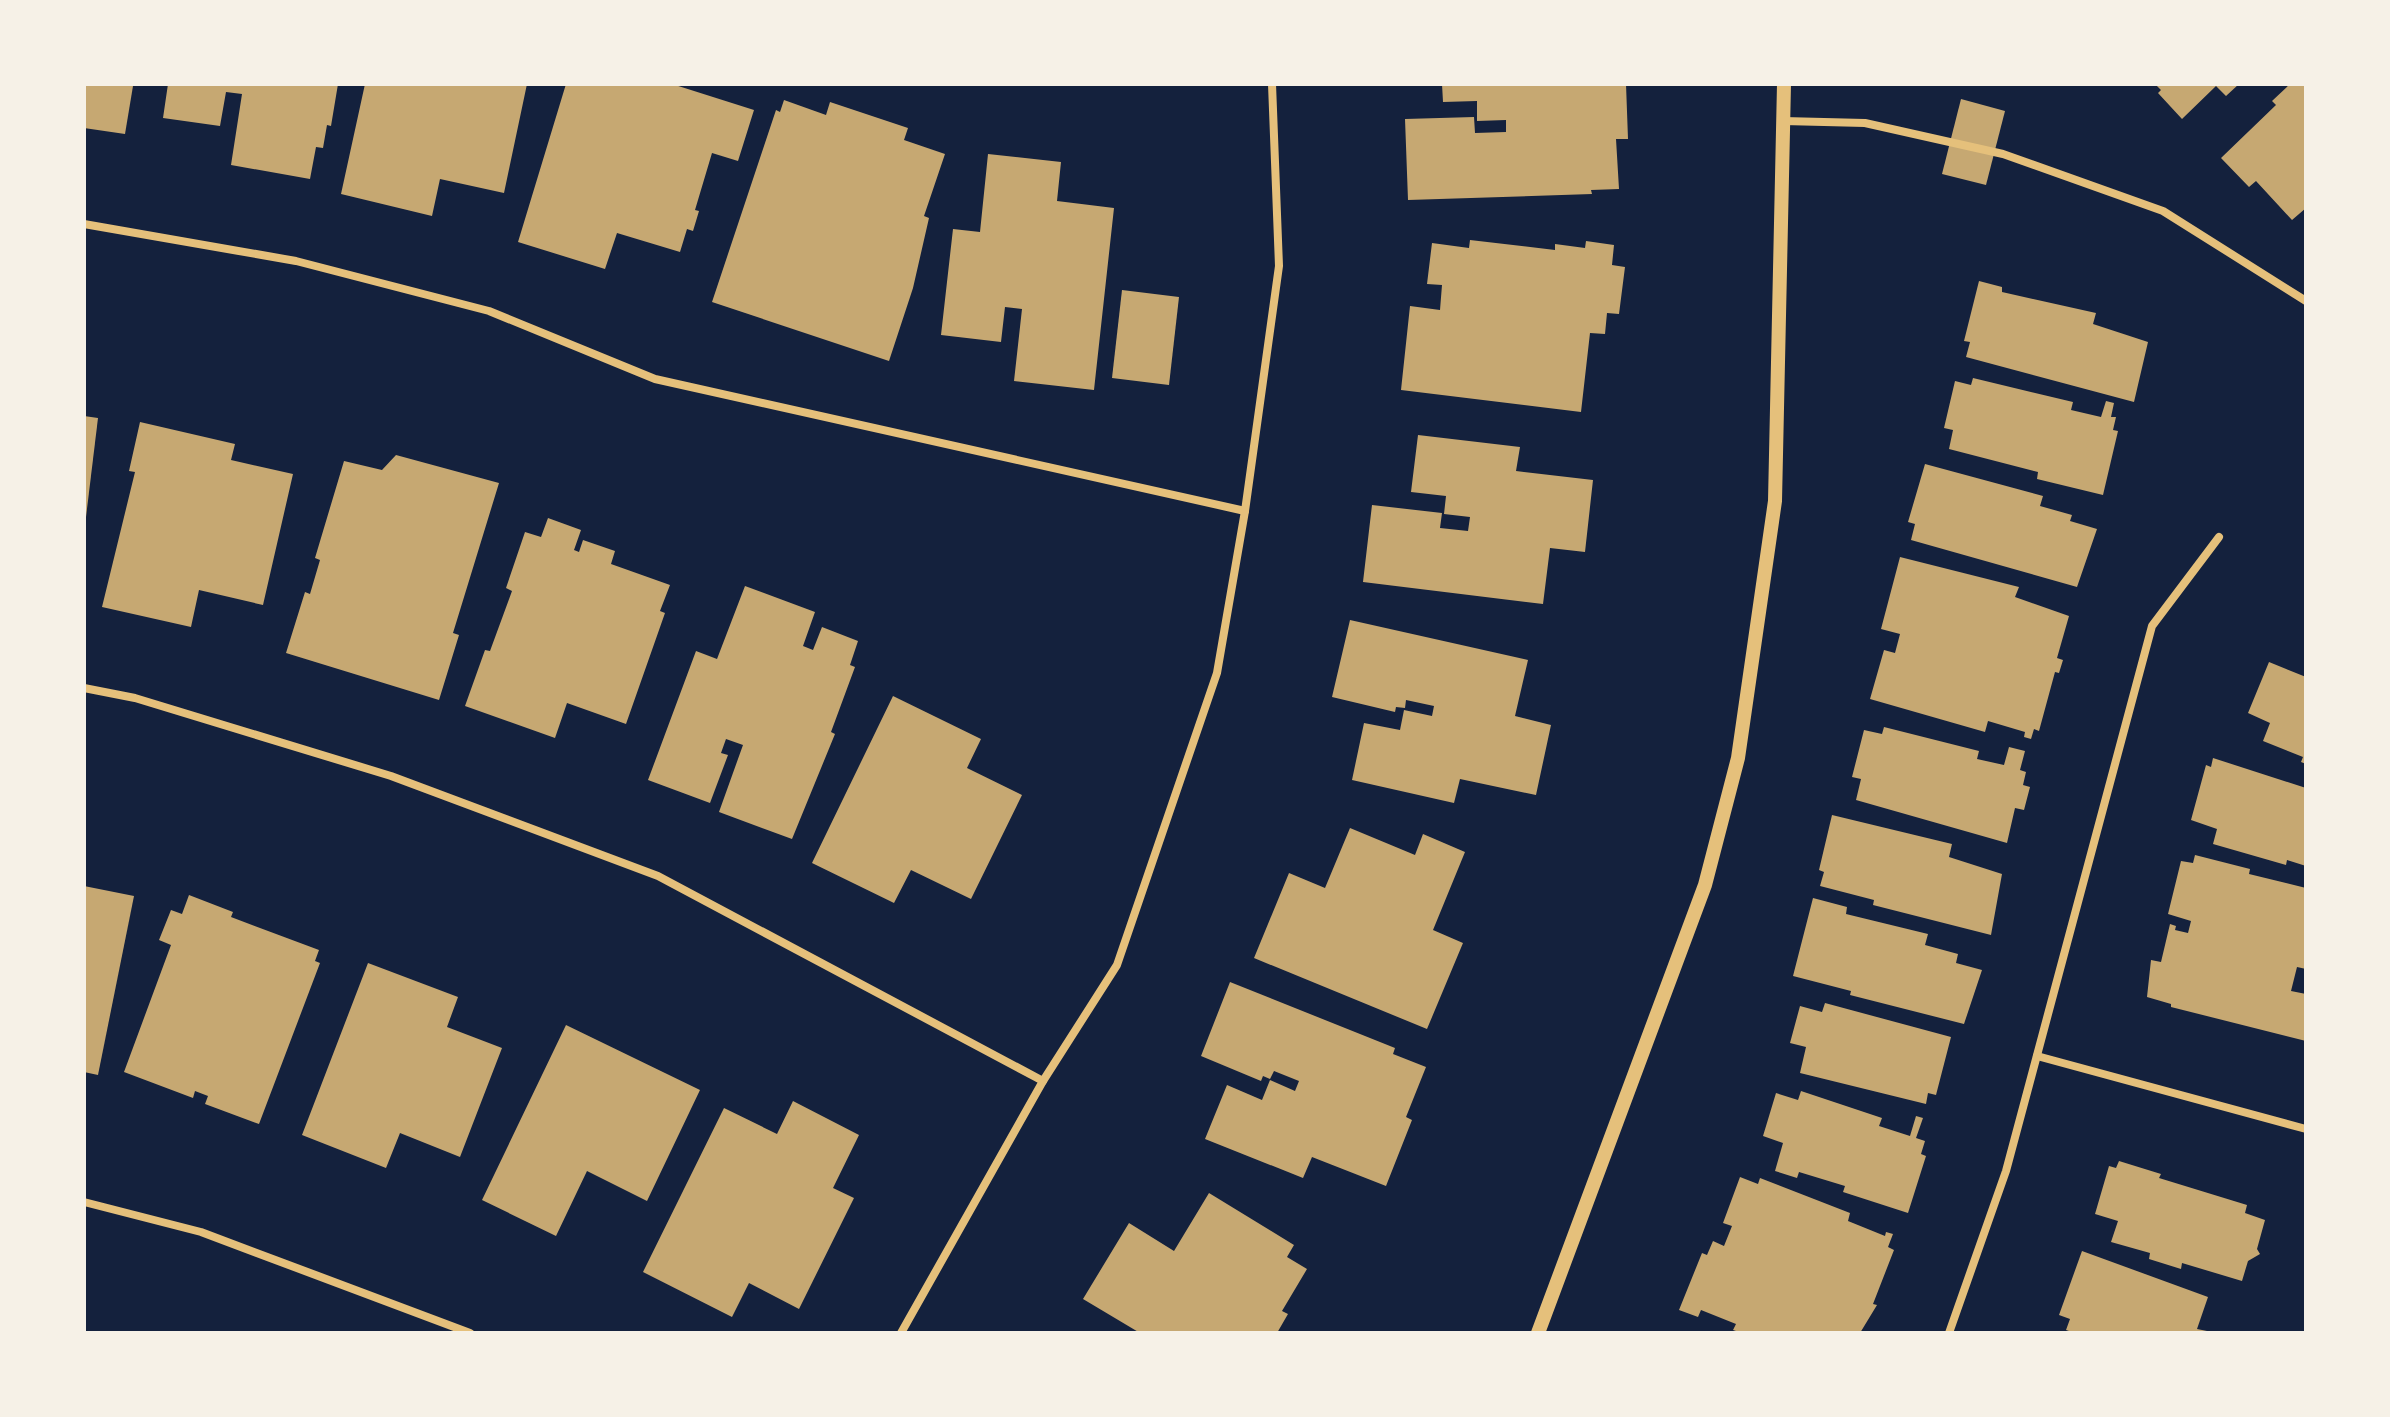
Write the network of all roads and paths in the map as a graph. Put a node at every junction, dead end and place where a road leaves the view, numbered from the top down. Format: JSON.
{"nodes":[{"id":1,"x":1272,"y":84,"type":"edge"},
{"id":2,"x":1784,"y":84,"type":"edge"},
{"id":3,"x":1783,"y":121,"type":"junction"},
{"id":4,"x":84,"y":224,"type":"edge"},
{"id":5,"x":2306,"y":301,"type":"edge"},
{"id":6,"x":1245,"y":511,"type":"junction"},
{"id":7,"x":2219,"y":537,"type":"dead end"},
{"id":8,"x":84,"y":688,"type":"edge"},
{"id":9,"x":2037,"y":1056,"type":"junction"},
{"id":10,"x":1043,"y":1081,"type":"junction"},
{"id":11,"x":2306,"y":1129,"type":"edge"},
{"id":12,"x":84,"y":1202,"type":"edge"},
{"id":13,"x":470,"y":1333,"type":"edge"},
{"id":14,"x":901,"y":1333,"type":"edge"},
{"id":15,"x":1538,"y":1333,"type":"edge"},
{"id":16,"x":1949,"y":1333,"type":"edge"}],
"edges":[{"from":1,"to":6,"type":"street"},
{"from":2,"to":3,"type":"street"},
{"from":3,"to":5,"type":"street"},
{"from":3,"to":15,"type":"street"},
{"from":4,"to":6,"type":"street"},
{"from":6,"to":10,"type":"street"},
{"from":7,"to":9,"type":"street"},
{"from":8,"to":10,"type":"street"},
{"from":9,"to":11,"type":"street"},
{"from":9,"to":16,"type":"street"},
{"from":10,"to":14,"type":"street"},
{"from":12,"to":13,"type":"street"}]}
